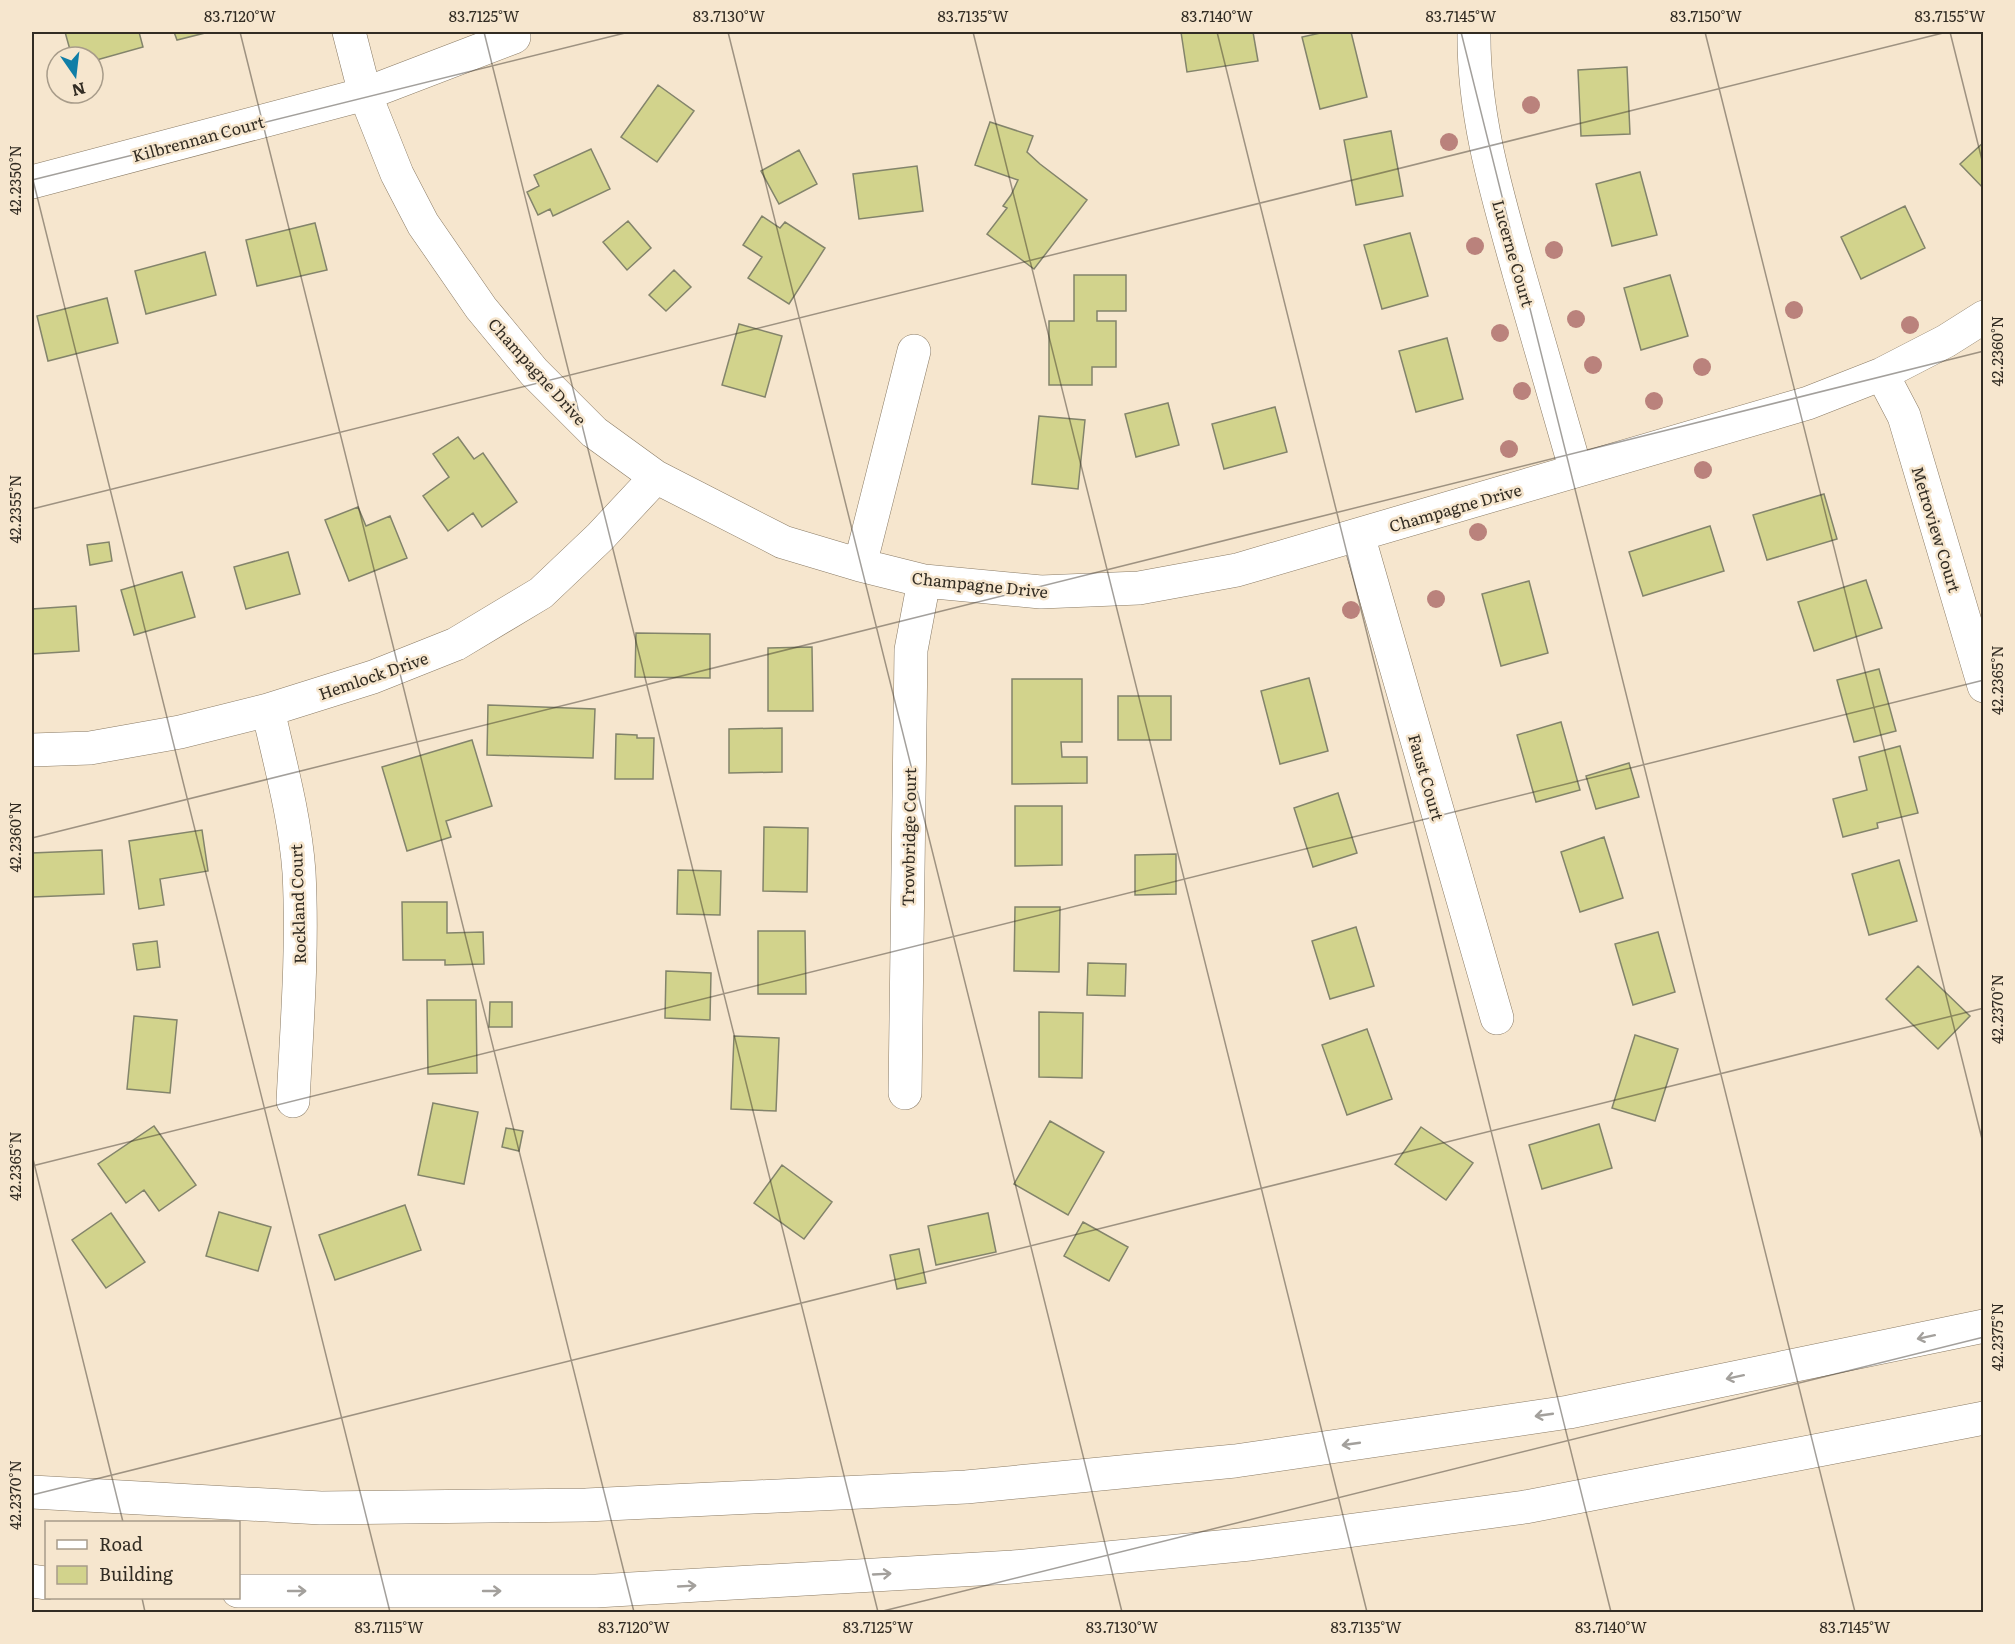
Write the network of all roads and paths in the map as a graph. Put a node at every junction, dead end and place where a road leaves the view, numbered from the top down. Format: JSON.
{"nodes":[{"id":1,"x":349,"y":32,"type":"edge"},
{"id":2,"x":1474,"y":32,"type":"edge"},
{"id":3,"x":514,"y":37,"type":"dead end"},
{"id":4,"x":365,"y":94,"type":"junction"},
{"id":5,"x":32,"y":182,"type":"edge"},
{"id":6,"x":1983,"y":317,"type":"edge"},
{"id":7,"x":914,"y":351,"type":"dead end"},
{"id":8,"x":1882,"y":374,"type":"junction"},
{"id":9,"x":1576,"y":471,"type":"junction"},
{"id":10,"x":656,"y":477,"type":"junction"},
{"id":11,"x":1358,"y":535,"type":"junction"},
{"id":12,"x":860,"y":565,"type":"junction"},
{"id":13,"x":924,"y":581,"type":"junction"},
{"id":14,"x":1983,"y":686,"type":"edge"},
{"id":15,"x":268,"y":710,"type":"junction"},
{"id":16,"x":32,"y":750,"type":"edge"},
{"id":17,"x":1497,"y":1018,"type":"dead end"},
{"id":18,"x":905,"y":1093,"type":"dead end"},
{"id":19,"x":294,"y":1101,"type":"dead end"},
{"id":20,"x":1983,"y":1326,"type":"edge"},
{"id":21,"x":1983,"y":1418,"type":"edge"},
{"id":22,"x":32,"y":1492,"type":"edge"},
{"id":23,"x":240,"y":1591,"type":"edge"}],
"edges":[{"from":1,"to":4,"type":"main road","name":"Champagne Drive"},
{"from":2,"to":9,"type":"main road","name":"Lucerne Court"},
{"from":3,"to":4,"type":"main road"},
{"from":4,"to":5,"type":"main road","name":"Kilbrennan Court"},
{"from":4,"to":10,"type":"main road","name":"Champagne Drive"},
{"from":6,"to":8,"type":"main road","name":"Champagne Drive"},
{"from":7,"to":12,"type":"main road"},
{"from":8,"to":9,"type":"main road","name":"Champagne Drive"},
{"from":8,"to":14,"type":"main road","name":"Metroview Court"},
{"from":9,"to":11,"type":"main road","name":"Champagne Drive"},
{"from":10,"to":12,"type":"main road","name":"Champagne Drive"},
{"from":10,"to":15,"type":"main road","name":"Hemlock Drive"},
{"from":11,"to":13,"type":"main road","name":"Champagne Drive"},
{"from":11,"to":17,"type":"main road","name":"Faust Court"},
{"from":12,"to":13,"type":"main road","name":"Champagne Drive"},
{"from":13,"to":18,"type":"main road","name":"Trowbridge Court"},
{"from":15,"to":16,"type":"main road","name":"Hemlock Drive"},
{"from":15,"to":19,"type":"main road","name":"Rockland Court"},
{"from":20,"to":22,"type":"main road","one_way":true},
{"from":23,"to":21,"type":"main road","one_way":true}]}
